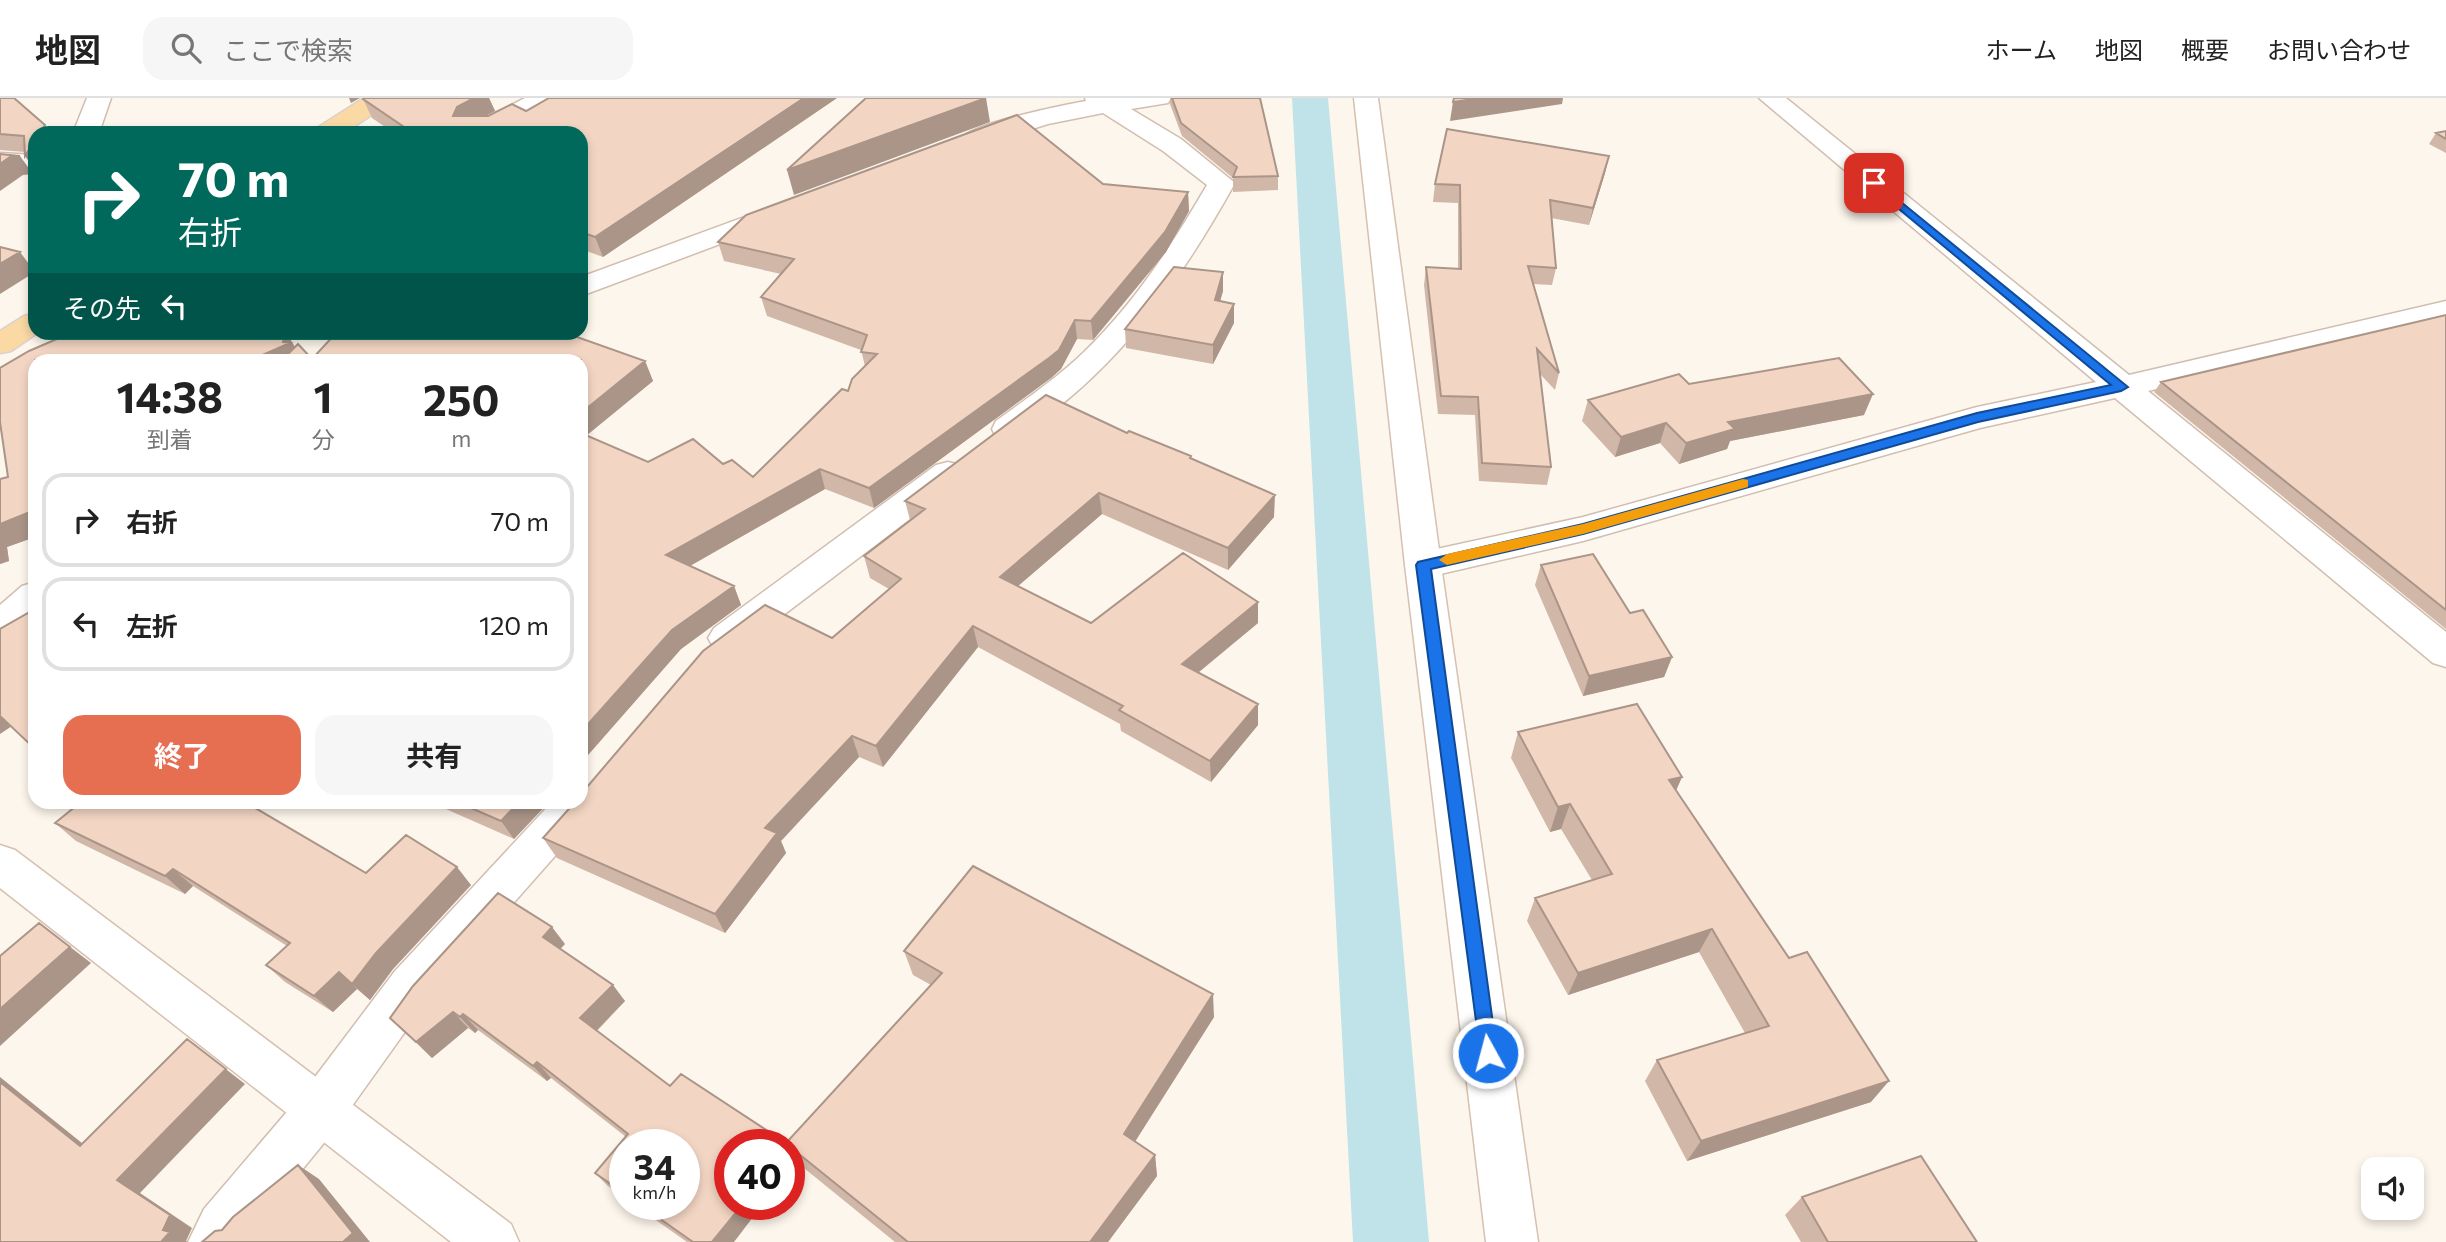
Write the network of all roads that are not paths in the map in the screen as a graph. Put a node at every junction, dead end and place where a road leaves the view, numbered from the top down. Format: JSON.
{"nodes":[{"id":1,"x":99,"y":98,"type":"edge"},
{"id":2,"x":381,"y":98,"type":"edge"},
{"id":3,"x":544,"y":98,"type":"edge"},
{"id":4,"x":1159,"y":98,"type":"edge"},
{"id":5,"x":1366,"y":98,"type":"edge"},
{"id":6,"x":1771,"y":98,"type":"edge"},
{"id":7,"x":1102,"y":100,"type":"edge"},
{"id":8,"x":89,"y":126,"type":"edge"},
{"id":9,"x":337,"y":126,"type":"edge"},
{"id":10,"x":490,"y":126,"type":"edge"},
{"id":11,"x":950,"y":148,"type":"edge"},
{"id":12,"x":0,"y":161,"type":"edge"},
{"id":13,"x":28,"y":163,"type":"edge"},
{"id":14,"x":800,"y":204,"type":"edge"},
{"id":15,"x":588,"y":284,"type":"edge"},
{"id":16,"x":2446,"y":310,"type":"edge"},
{"id":17,"x":28,"y":326,"type":"edge"},
{"id":18,"x":0,"y":344,"type":"edge"},
{"id":19,"x":2121,"y":387,"type":"junction"},
{"id":20,"x":1423,"y":565,"type":"junction"},
{"id":21,"x":28,"y":601,"type":"edge"},
{"id":22,"x":0,"y":627,"type":"edge"},
{"id":23,"x":708,"y":652,"type":"edge"},
{"id":24,"x":2446,"y":653,"type":"edge"},
{"id":25,"x":570,"y":809,"type":"edge"},
{"id":26,"x":0,"y":863,"type":"edge"},
{"id":27,"x":320,"y":1110,"type":"junction"},
{"id":28,"x":214,"y":1242,"type":"edge"},
{"id":29,"x":493,"y":1242,"type":"edge"},
{"id":30,"x":1513,"y":1242,"type":"edge"}],
"edges":[{"from":1,"to":8,"type":"street"},
{"from":2,"to":9,"type":"main road"},
{"from":3,"to":10,"type":"street"},
{"from":4,"to":7,"type":"street"},
{"from":5,"to":20,"type":"street"},
{"from":6,"to":19,"type":"street"},
{"from":7,"to":11,"type":"street"},
{"from":7,"to":23,"type":"street"},
{"from":12,"to":13,"type":"street"},
{"from":14,"to":15,"type":"street"},
{"from":16,"to":19,"type":"street"},
{"from":17,"to":18,"type":"main road"},
{"from":19,"to":20,"type":"street"},
{"from":19,"to":24,"type":"street"},
{"from":20,"to":30,"type":"street"},
{"from":21,"to":22,"type":"street"},
{"from":25,"to":27,"type":"street"},
{"from":26,"to":27,"type":"street"},
{"from":27,"to":28,"type":"street"},
{"from":27,"to":29,"type":"street"}]}
